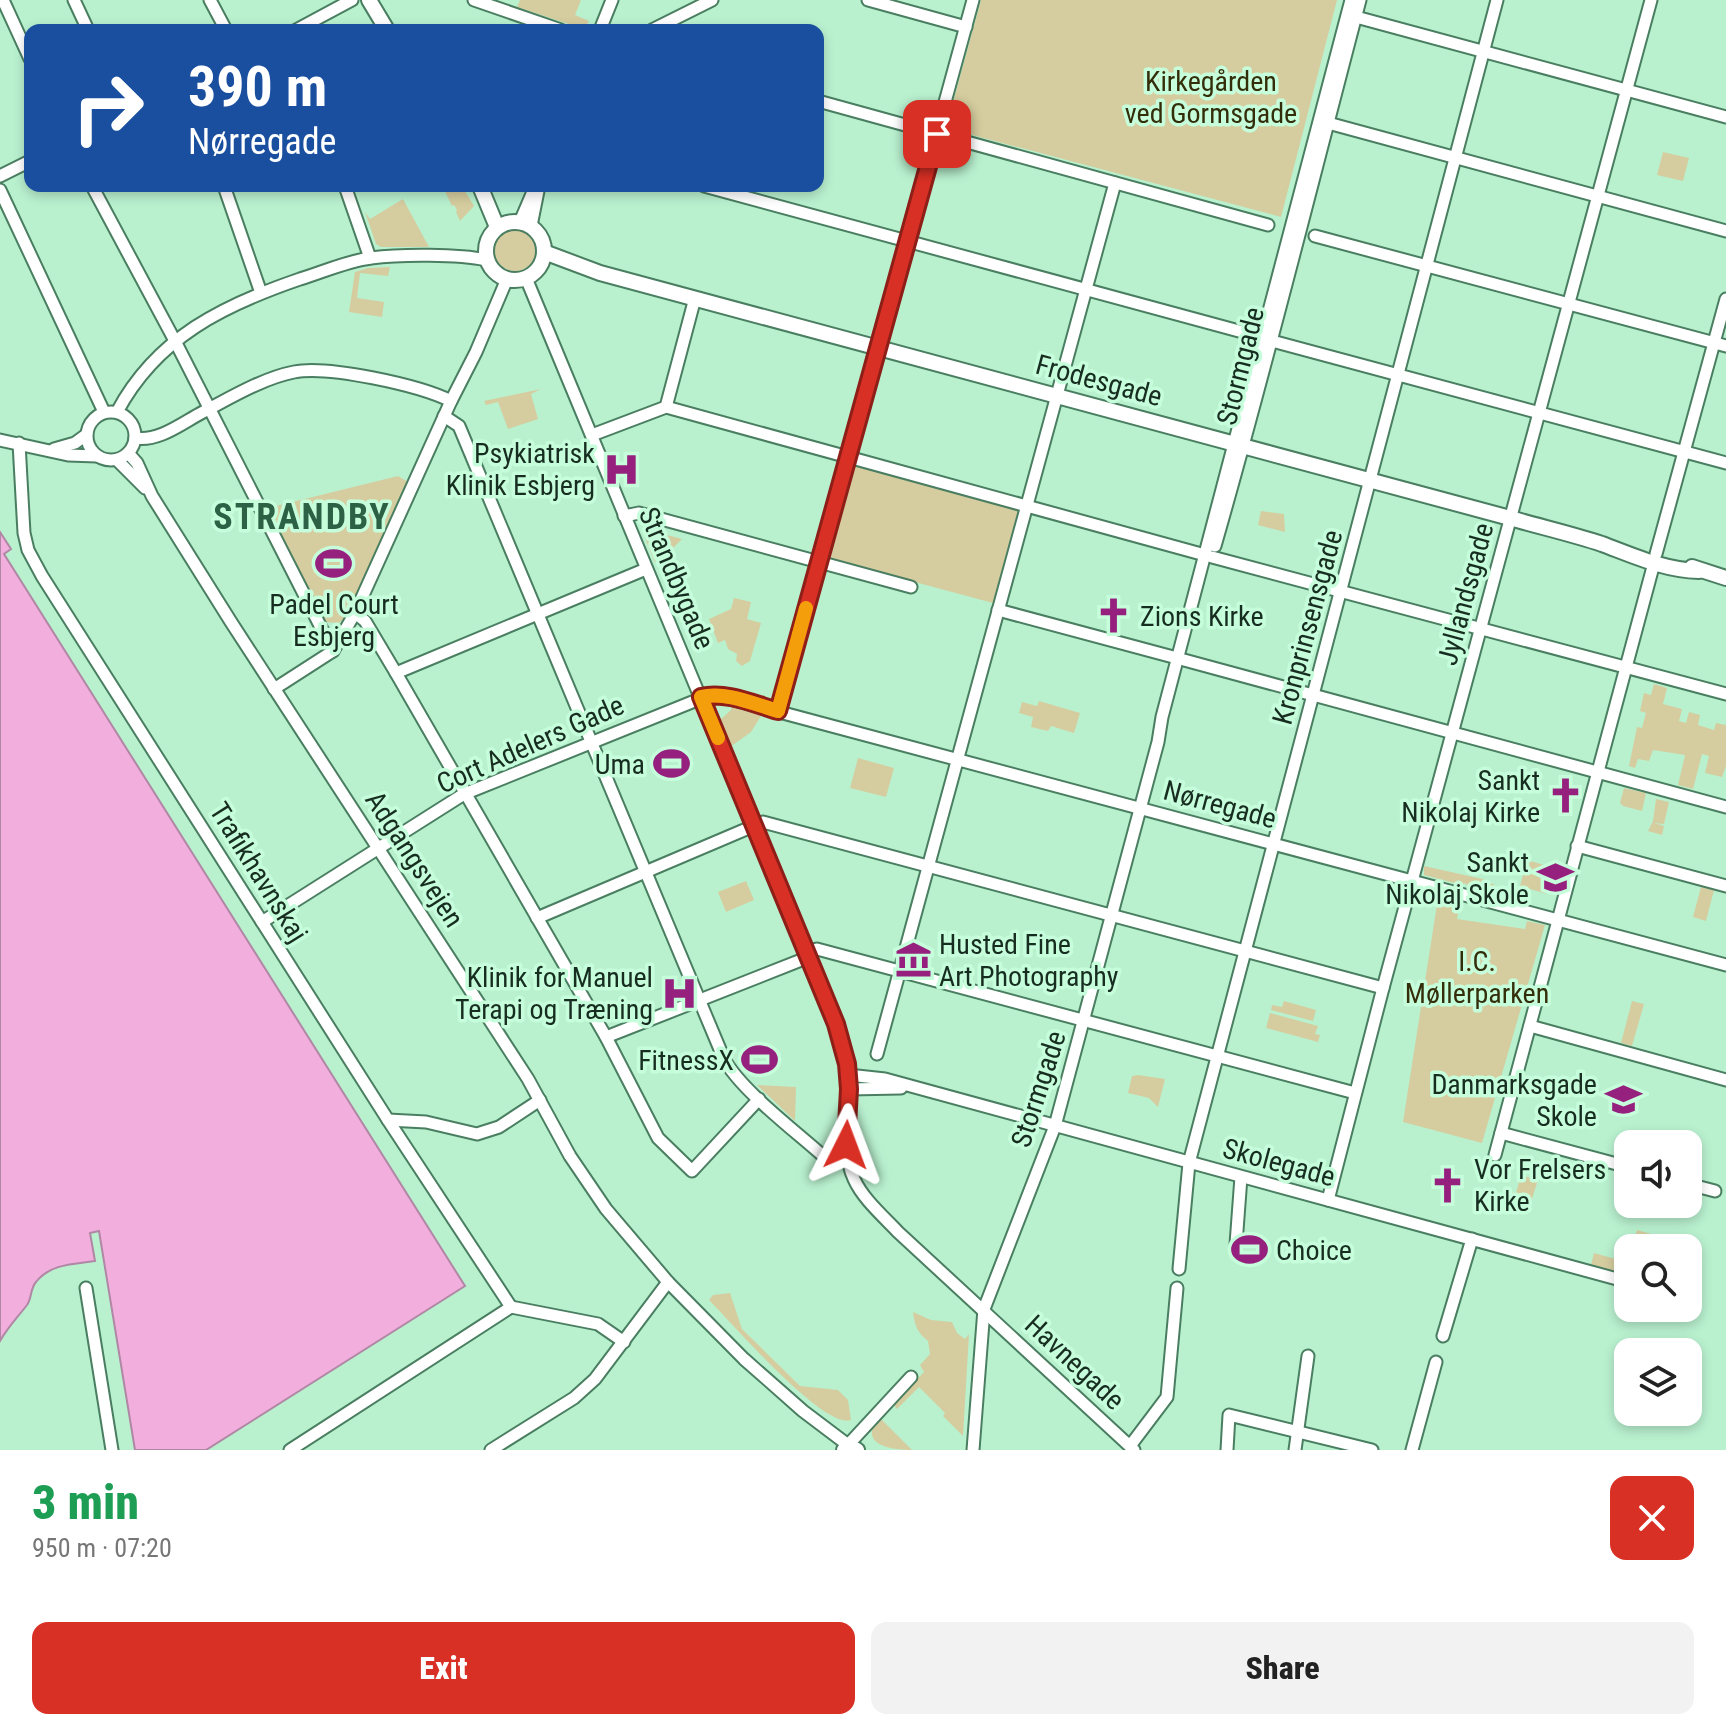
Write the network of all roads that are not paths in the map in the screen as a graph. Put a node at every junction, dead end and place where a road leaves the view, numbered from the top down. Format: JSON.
{"nodes":[{"id":1,"x":3,"y":0,"type":"edge"},
{"id":2,"x":74,"y":0,"type":"edge"},
{"id":3,"x":210,"y":0,"type":"edge"},
{"id":4,"x":352,"y":0,"type":"edge"},
{"id":5,"x":369,"y":0,"type":"edge"},
{"id":6,"x":474,"y":0,"type":"edge"},
{"id":7,"x":612,"y":0,"type":"edge"},
{"id":8,"x":712,"y":0,"type":"edge"},
{"id":9,"x":868,"y":0,"type":"edge"},
{"id":10,"x":973,"y":0,"type":"edge"},
{"id":11,"x":1351,"y":0,"type":"edge"},
{"id":12,"x":1360,"y":0,"type":"edge"},
{"id":13,"x":1497,"y":0,"type":"edge"},
{"id":14,"x":1651,"y":0,"type":"edge"},
{"id":15,"x":1356,"y":17,"type":"junction"},
{"id":16,"x":85,"y":24,"type":"edge"},
{"id":17,"x":223,"y":24,"type":"edge"},
{"id":18,"x":307,"y":24,"type":"edge"},
{"id":19,"x":383,"y":24,"type":"edge"},
{"id":20,"x":544,"y":24,"type":"edge"},
{"id":21,"x":602,"y":24,"type":"edge"},
{"id":22,"x":664,"y":24,"type":"edge"},
{"id":23,"x":966,"y":27,"type":"junction"},
{"id":24,"x":24,"y":46,"type":"edge"},
{"id":25,"x":1483,"y":51,"type":"junction"},
{"id":26,"x":1627,"y":90,"type":"junction"},
{"id":27,"x":824,"y":103,"type":"edge"},
{"id":28,"x":1726,"y":117,"type":"edge"},
{"id":29,"x":1328,"y":123,"type":"junction"},
{"id":30,"x":937,"y":134,"type":"junction"},
{"id":31,"x":1456,"y":158,"type":"junction"},
{"id":32,"x":24,"y":164,"type":"edge"},
{"id":33,"x":0,"y":176,"type":"edge"},
{"id":34,"x":1115,"y":183,"type":"junction"},
{"id":35,"x":0,"y":190,"type":"edge"},
{"id":36,"x":95,"y":192,"type":"edge"},
{"id":37,"x":226,"y":192,"type":"edge"},
{"id":38,"x":347,"y":192,"type":"edge"},
{"id":39,"x":486,"y":192,"type":"edge"},
{"id":40,"x":536,"y":192,"type":"edge"},
{"id":41,"x":726,"y":192,"type":"edge"},
{"id":42,"x":1597,"y":197,"type":"junction"},
{"id":43,"x":514,"y":224,"type":"junction"},
{"id":44,"x":1268,"y":225,"type":"dead end"},
{"id":45,"x":1726,"y":231,"type":"edge"},
{"id":46,"x":1315,"y":236,"type":"dead end"},
{"id":47,"x":907,"y":241,"type":"junction"},
{"id":48,"x":486,"y":255,"type":"junction"},
{"id":49,"x":543,"y":257,"type":"junction"},
{"id":50,"x":370,"y":258,"type":"junction"},
{"id":51,"x":1428,"y":266,"type":"junction"},
{"id":52,"x":526,"y":278,"type":"junction"},
{"id":53,"x":507,"y":279,"type":"junction"},
{"id":54,"x":1086,"y":289,"type":"junction"},
{"id":55,"x":261,"y":293,"type":"junction"},
{"id":56,"x":695,"y":298,"type":"junction"},
{"id":57,"x":1726,"y":299,"type":"edge"},
{"id":58,"x":1568,"y":304,"type":"junction"},
{"id":59,"x":1267,"y":339,"type":"junction"},
{"id":60,"x":175,"y":341,"type":"junction"},
{"id":61,"x":1720,"y":344,"type":"edge"},
{"id":62,"x":878,"y":347,"type":"junction"},
{"id":63,"x":1398,"y":374,"type":"junction"},
{"id":64,"x":1057,"y":395,"type":"junction"},
{"id":65,"x":451,"y":401,"type":"junction"},
{"id":66,"x":666,"y":407,"type":"junction"},
{"id":67,"x":210,"y":408,"type":"junction"},
{"id":68,"x":102,"y":409,"type":"junction"},
{"id":69,"x":117,"y":412,"type":"junction"},
{"id":70,"x":1540,"y":412,"type":"junction"},
{"id":71,"x":444,"y":416,"type":"junction"},
{"id":72,"x":86,"y":435,"type":"junction"},
{"id":73,"x":592,"y":435,"type":"junction"},
{"id":74,"x":135,"y":438,"type":"junction"},
{"id":75,"x":0,"y":440,"type":"edge"},
{"id":76,"x":19,"y":443,"type":"junction"},
{"id":77,"x":1240,"y":444,"type":"junction"},
{"id":78,"x":50,"y":450,"type":"junction"},
{"id":79,"x":1684,"y":451,"type":"junction"},
{"id":80,"x":97,"y":456,"type":"junction"},
{"id":81,"x":123,"y":456,"type":"junction"},
{"id":82,"x":848,"y":457,"type":"junction"},
{"id":83,"x":1726,"y":463,"type":"edge"},
{"id":84,"x":1370,"y":480,"type":"junction"},
{"id":85,"x":1027,"y":505,"type":"junction"},
{"id":86,"x":624,"y":516,"type":"junction"},
{"id":87,"x":1510,"y":518,"type":"junction"},
{"id":88,"x":1208,"y":556,"type":"junction"},
{"id":89,"x":1655,"y":559,"type":"junction"},
{"id":90,"x":819,"y":563,"type":"junction"},
{"id":91,"x":646,"y":569,"type":"junction"},
{"id":92,"x":1726,"y":578,"type":"edge"},
{"id":93,"x":911,"y":587,"type":"dead end"},
{"id":94,"x":1341,"y":590,"type":"junction"},
{"id":95,"x":998,"y":610,"type":"junction"},
{"id":96,"x":355,"y":613,"type":"junction"},
{"id":97,"x":537,"y":614,"type":"junction"},
{"id":98,"x":1480,"y":627,"type":"junction"},
{"id":99,"x":333,"y":651,"type":"junction"},
{"id":100,"x":1181,"y":659,"type":"junction"},
{"id":101,"x":1626,"y":667,"type":"junction"},
{"id":102,"x":396,"y":673,"type":"junction"},
{"id":103,"x":274,"y":689,"type":"junction"},
{"id":104,"x":1726,"y":694,"type":"edge"},
{"id":105,"x":1314,"y":695,"type":"junction"},
{"id":106,"x":701,"y":697,"type":"junction"},
{"id":107,"x":778,"y":711,"type":"junction"},
{"id":108,"x":1453,"y":734,"type":"junction"},
{"id":109,"x":590,"y":744,"type":"junction"},
{"id":110,"x":957,"y":760,"type":"junction"},
{"id":111,"x":1597,"y":773,"type":"junction"},
{"id":112,"x":464,"y":794,"type":"junction"},
{"id":113,"x":1726,"y":807,"type":"edge"},
{"id":114,"x":1141,"y":808,"type":"junction"},
{"id":115,"x":753,"y":824,"type":"junction"},
{"id":116,"x":1274,"y":843,"type":"junction"},
{"id":117,"x":1577,"y":846,"type":"junction"},
{"id":118,"x":377,"y":848,"type":"junction"},
{"id":119,"x":929,"y":866,"type":"junction"},
{"id":120,"x":645,"y":872,"type":"junction"},
{"id":121,"x":1412,"y":881,"type":"junction"},
{"id":122,"x":1726,"y":886,"type":"edge"},
{"id":123,"x":1112,"y":915,"type":"junction"},
{"id":124,"x":537,"y":918,"type":"junction"},
{"id":125,"x":1557,"y":920,"type":"junction"},
{"id":126,"x":262,"y":922,"type":"junction"},
{"id":127,"x":1245,"y":951,"type":"junction"},
{"id":128,"x":808,"y":955,"type":"junction"},
{"id":129,"x":1726,"y":965,"type":"edge"},
{"id":130,"x":900,"y":971,"type":"junction"},
{"id":131,"x":1383,"y":988,"type":"junction"},
{"id":132,"x":699,"y":999,"type":"junction"},
{"id":133,"x":1085,"y":1020,"type":"junction"},
{"id":134,"x":1530,"y":1026,"type":"junction"},
{"id":135,"x":606,"y":1037,"type":"junction"},
{"id":136,"x":877,"y":1054,"type":"dead end"},
{"id":137,"x":1217,"y":1056,"type":"junction"},
{"id":138,"x":848,"y":1075,"type":"junction"},
{"id":139,"x":1726,"y":1080,"type":"edge"},
{"id":140,"x":917,"y":1088,"type":"junction"},
{"id":141,"x":849,"y":1089,"type":"junction"},
{"id":142,"x":1355,"y":1093,"type":"junction"},
{"id":143,"x":759,"y":1099,"type":"junction"},
{"id":144,"x":540,"y":1100,"type":"junction"},
{"id":145,"x":388,"y":1120,"type":"junction"},
{"id":146,"x":1055,"y":1126,"type":"junction"},
{"id":147,"x":1501,"y":1133,"type":"junction"},
{"id":148,"x":1495,"y":1155,"type":"dead end"},
{"id":149,"x":847,"y":1159,"type":"junction"},
{"id":150,"x":1189,"y":1163,"type":"junction"},
{"id":151,"x":1614,"y":1163,"type":"edge"},
{"id":152,"x":1241,"y":1177,"type":"junction"},
{"id":153,"x":1702,"y":1188,"type":"edge"},
{"id":154,"x":1715,"y":1191,"type":"dead end"},
{"id":155,"x":1328,"y":1200,"type":"junction"},
{"id":156,"x":1472,"y":1239,"type":"junction"},
{"id":157,"x":1236,"y":1244,"type":"dead end"},
{"id":158,"x":1179,"y":1269,"type":"dead end"},
{"id":159,"x":1614,"y":1278,"type":"edge"},
{"id":160,"x":668,"y":1282,"type":"junction"},
{"id":161,"x":86,"y":1288,"type":"dead end"},
{"id":162,"x":1177,"y":1288,"type":"dead end"},
{"id":163,"x":511,"y":1307,"type":"junction"},
{"id":164,"x":984,"y":1309,"type":"junction"},
{"id":165,"x":1443,"y":1336,"type":"dead end"},
{"id":166,"x":624,"y":1342,"type":"junction"},
{"id":167,"x":1308,"y":1356,"type":"dead end"},
{"id":168,"x":1436,"y":1362,"type":"dead end"},
{"id":169,"x":911,"y":1377,"type":"dead end"},
{"id":170,"x":1297,"y":1433,"type":"junction"},
{"id":171,"x":850,"y":1448,"type":"edge"},
{"id":172,"x":1132,"y":1448,"type":"edge"},
{"id":173,"x":112,"y":1450,"type":"edge"},
{"id":174,"x":291,"y":1450,"type":"edge"},
{"id":175,"x":491,"y":1450,"type":"edge"},
{"id":176,"x":973,"y":1450,"type":"edge"},
{"id":177,"x":1227,"y":1450,"type":"edge"},
{"id":178,"x":1295,"y":1450,"type":"edge"},
{"id":179,"x":1372,"y":1450,"type":"edge"},
{"id":180,"x":1412,"y":1450,"type":"edge"}],
"edges":[{"from":1,"to":24,"type":"street"},
{"from":2,"to":16,"type":"street"},
{"from":3,"to":17,"type":"street"},
{"from":4,"to":18,"type":"street"},
{"from":5,"to":19,"type":"main road"},
{"from":6,"to":20,"type":"street"},
{"from":7,"to":21,"type":"street"},
{"from":8,"to":22,"type":"street"},
{"from":9,"to":23,"type":"street"},
{"from":10,"to":23,"type":"street"},
{"from":11,"to":59,"type":"street","name":"Stormgade"},
{"from":12,"to":15,"type":"street","name":"Stormgade"},
{"from":13,"to":25,"type":"street","name":"Kronprinsensgade"},
{"from":14,"to":26,"type":"street","name":"Jyllandsgade"},
{"from":15,"to":25,"type":"street"},
{"from":15,"to":29,"type":"street","name":"Stormgade"},
{"from":23,"to":30,"type":"street"},
{"from":25,"to":26,"type":"street"},
{"from":25,"to":31,"type":"street","name":"Kronprinsensgade"},
{"from":26,"to":28,"type":"street"},
{"from":26,"to":42,"type":"street","name":"Jyllandsgade"},
{"from":27,"to":30,"type":"street"},
{"from":29,"to":31,"type":"street"},
{"from":29,"to":59,"type":"street","name":"Stormgade"},
{"from":30,"to":34,"type":"street"},
{"from":30,"to":47,"type":"street"},
{"from":31,"to":42,"type":"street"},
{"from":31,"to":51,"type":"street","name":"Kronprinsensgade"},
{"from":32,"to":33,"type":"street"},
{"from":34,"to":44,"type":"street"},
{"from":34,"to":54,"type":"street"},
{"from":35,"to":68,"type":"street"},
{"from":36,"to":60,"type":"street"},
{"from":37,"to":55,"type":"street"},
{"from":38,"to":50,"type":"street"},
{"from":39,"to":43,"type":"main road"},
{"from":40,"to":43,"type":"street"},
{"from":41,"to":47,"type":"street"},
{"from":42,"to":45,"type":"street"},
{"from":42,"to":58,"type":"street","name":"Jyllandsgade"},
{"from":43,"to":48,"type":"main road"},
{"from":43,"to":49,"type":"main road"},
{"from":46,"to":51,"type":"street"},
{"from":47,"to":54,"type":"street"},
{"from":47,"to":62,"type":"street"},
{"from":48,"to":50,"type":"street"},
{"from":48,"to":53,"type":"main road"},
{"from":49,"to":52,"type":"main road"},
{"from":49,"to":56,"type":"main road","name":"Frodesgade"},
{"from":50,"to":55,"type":"street"},
{"from":51,"to":58,"type":"street"},
{"from":51,"to":63,"type":"street","name":"Kronprinsensgade"},
{"from":52,"to":53,"type":"main road"},
{"from":52,"to":73,"type":"street","name":"Strandbygade"},
{"from":53,"to":65,"type":"street"},
{"from":54,"to":59,"type":"street"},
{"from":54,"to":64,"type":"street"},
{"from":55,"to":60,"type":"street"},
{"from":56,"to":62,"type":"main road","name":"Frodesgade"},
{"from":56,"to":66,"type":"street"},
{"from":57,"to":61,"type":"street"},
{"from":58,"to":61,"type":"street"},
{"from":58,"to":70,"type":"street","name":"Jyllandsgade"},
{"from":59,"to":63,"type":"street"},
{"from":59,"to":77,"type":"street","name":"Stormgade"},
{"from":60,"to":67,"type":"street"},
{"from":60,"to":69,"type":"street"},
{"from":61,"to":79,"type":"street"},
{"from":62,"to":64,"type":"main road","name":"Frodesgade"},
{"from":62,"to":82,"type":"street"},
{"from":63,"to":70,"type":"street"},
{"from":63,"to":84,"type":"street","name":"Kronprinsensgade"},
{"from":64,"to":77,"type":"main road","name":"Frodesgade"},
{"from":64,"to":85,"type":"street"},
{"from":65,"to":67,"type":"street"},
{"from":65,"to":71,"type":"street"},
{"from":66,"to":73,"type":"street"},
{"from":66,"to":82,"type":"street"},
{"from":67,"to":74,"type":"street"},
{"from":67,"to":99,"type":"street"},
{"from":68,"to":69,"type":"street"},
{"from":68,"to":72,"type":"street"},
{"from":69,"to":74,"type":"street"},
{"from":70,"to":79,"type":"street"},
{"from":70,"to":87,"type":"street","name":"Jyllandsgade"},
{"from":71,"to":96,"type":"street"},
{"from":71,"to":97,"type":"street"},
{"from":72,"to":78,"type":"street"},
{"from":72,"to":80,"type":"street"},
{"from":73,"to":86,"type":"street","name":"Strandbygade"},
{"from":74,"to":81,"type":"street"},
{"from":75,"to":76,"type":"street"},
{"from":76,"to":78,"type":"street"},
{"from":76,"to":126,"type":"street","name":"Trafikhavnskaj"},
{"from":77,"to":84,"type":"main road","name":"Frodesgade"},
{"from":77,"to":88,"type":"street","name":"Stormgade"},
{"from":78,"to":80,"type":"street"},
{"from":79,"to":83,"type":"street"},
{"from":79,"to":89,"type":"street"},
{"from":80,"to":81,"type":"street"},
{"from":81,"to":103,"type":"street","name":"Adgangsvejen"},
{"from":82,"to":85,"type":"street"},
{"from":82,"to":90,"type":"street"},
{"from":84,"to":87,"type":"main road","name":"Frodesgade"},
{"from":84,"to":94,"type":"street","name":"Kronprinsensgade"},
{"from":85,"to":88,"type":"street"},
{"from":85,"to":95,"type":"street"},
{"from":86,"to":90,"type":"street"},
{"from":86,"to":91,"type":"street","name":"Strandbygade"},
{"from":87,"to":89,"type":"main road","name":"Frodesgade"},
{"from":87,"to":98,"type":"street","name":"Jyllandsgade"},
{"from":88,"to":94,"type":"street"},
{"from":88,"to":100,"type":"street","name":"Stormgade"},
{"from":89,"to":92,"type":"main road","name":"Frodesgade"},
{"from":89,"to":101,"type":"street"},
{"from":90,"to":93,"type":"street"},
{"from":90,"to":107,"type":"street"},
{"from":91,"to":97,"type":"street"},
{"from":91,"to":106,"type":"street","name":"Strandbygade"},
{"from":94,"to":98,"type":"street"},
{"from":94,"to":105,"type":"street","name":"Kronprinsensgade"},
{"from":95,"to":100,"type":"street"},
{"from":95,"to":110,"type":"street"},
{"from":96,"to":99,"type":"street"},
{"from":96,"to":102,"type":"street"},
{"from":97,"to":102,"type":"street"},
{"from":97,"to":109,"type":"street"},
{"from":98,"to":101,"type":"street"},
{"from":98,"to":108,"type":"street","name":"Jyllandsgade"},
{"from":99,"to":103,"type":"street"},
{"from":100,"to":105,"type":"street"},
{"from":100,"to":114,"type":"street","name":"Stormgade"},
{"from":101,"to":104,"type":"street"},
{"from":101,"to":111,"type":"street"},
{"from":102,"to":112,"type":"street"},
{"from":103,"to":118,"type":"street","name":"Adgangsvejen"},
{"from":105,"to":108,"type":"street"},
{"from":105,"to":116,"type":"street","name":"Kronprinsensgade"},
{"from":106,"to":107,"type":"street","name":"Nørregade"},
{"from":106,"to":109,"type":"street","name":"Cort Adelers Gade"},
{"from":106,"to":115,"type":"street","name":"Strandbygade"},
{"from":107,"to":110,"type":"street","name":"Nørregade"},
{"from":108,"to":111,"type":"street"},
{"from":108,"to":121,"type":"street","name":"Jyllandsgade"},
{"from":109,"to":112,"type":"street","name":"Cort Adelers Gade"},
{"from":109,"to":120,"type":"street"},
{"from":110,"to":114,"type":"street","name":"Nørregade"},
{"from":110,"to":119,"type":"street"},
{"from":111,"to":113,"type":"street"},
{"from":111,"to":117,"type":"street"},
{"from":112,"to":118,"type":"street","name":"Cort Adelers Gade"},
{"from":112,"to":124,"type":"street"},
{"from":114,"to":116,"type":"street","name":"Nørregade"},
{"from":114,"to":123,"type":"street","name":"Stormgade"},
{"from":115,"to":119,"type":"street"},
{"from":115,"to":120,"type":"street"},
{"from":115,"to":128,"type":"street","name":"Strandbygade"},
{"from":116,"to":121,"type":"street","name":"Nørregade"},
{"from":116,"to":127,"type":"street","name":"Kronprinsensgade"},
{"from":117,"to":122,"type":"street"},
{"from":117,"to":125,"type":"street"},
{"from":118,"to":126,"type":"street","name":"Cort Adelers Gade"},
{"from":118,"to":144,"type":"street","name":"Adgangsvejen"},
{"from":119,"to":123,"type":"street"},
{"from":119,"to":130,"type":"street"},
{"from":120,"to":124,"type":"street"},
{"from":120,"to":132,"type":"street"},
{"from":121,"to":125,"type":"street","name":"Nørregade"},
{"from":121,"to":131,"type":"street","name":"Jyllandsgade"},
{"from":123,"to":127,"type":"street"},
{"from":123,"to":133,"type":"street","name":"Stormgade"},
{"from":124,"to":135,"type":"street"},
{"from":125,"to":129,"type":"street","name":"Nørregade"},
{"from":125,"to":134,"type":"street"},
{"from":126,"to":145,"type":"street","name":"Trafikhavnskaj"},
{"from":127,"to":131,"type":"street"},
{"from":127,"to":137,"type":"street","name":"Kronprinsensgade"},
{"from":128,"to":130,"type":"street"},
{"from":128,"to":132,"type":"street"},
{"from":128,"to":138,"type":"street","name":"Strandbygade"},
{"from":130,"to":133,"type":"street"},
{"from":130,"to":136,"type":"street"},
{"from":131,"to":142,"type":"street","name":"Jyllandsgade"},
{"from":132,"to":135,"type":"street"},
{"from":132,"to":143,"type":"street"},
{"from":133,"to":137,"type":"street"},
{"from":133,"to":146,"type":"street","name":"Stormgade"},
{"from":134,"to":139,"type":"street"},
{"from":134,"to":147,"type":"street"},
{"from":135,"to":143,"type":"street"},
{"from":137,"to":142,"type":"street"},
{"from":137,"to":150,"type":"street","name":"Kronprinsensgade"},
{"from":138,"to":140,"type":"street","name":"Skolegade"},
{"from":138,"to":141,"type":"street","name":"Strandbygade"},
{"from":140,"to":141,"type":"street","name":"Skolegade"},
{"from":140,"to":146,"type":"street","name":"Skolegade"},
{"from":141,"to":149,"type":"street","name":"Strandbygade"},
{"from":142,"to":155,"type":"street","name":"Jyllandsgade"},
{"from":143,"to":149,"type":"street"},
{"from":144,"to":145,"type":"street"},
{"from":144,"to":160,"type":"street","name":"Adgangsvejen"},
{"from":145,"to":163,"type":"street","name":"Trafikhavnskaj"},
{"from":146,"to":150,"type":"street","name":"Skolegade"},
{"from":146,"to":164,"type":"street","name":"Stormgade"},
{"from":147,"to":148,"type":"street"},
{"from":147,"to":151,"type":"street"},
{"from":149,"to":164,"type":"street","name":"Strandbygade"},
{"from":150,"to":152,"type":"street","name":"Skolegade"},
{"from":150,"to":158,"type":"street","name":"Kronprinsensgade"},
{"from":152,"to":155,"type":"street","name":"Skolegade"},
{"from":152,"to":157,"type":"street"},
{"from":153,"to":154,"type":"street"},
{"from":155,"to":156,"type":"street","name":"Skolegade"},
{"from":156,"to":159,"type":"street","name":"Skolegade"},
{"from":156,"to":165,"type":"street"},
{"from":160,"to":166,"type":"street"},
{"from":160,"to":171,"type":"street","name":"Adgangsvejen"},
{"from":161,"to":173,"type":"street"},
{"from":162,"to":172,"type":"street"},
{"from":163,"to":166,"type":"street"},
{"from":163,"to":174,"type":"street"},
{"from":164,"to":172,"type":"street","name":"Havnegade"},
{"from":164,"to":176,"type":"street","name":"Stormgade"},
{"from":166,"to":175,"type":"street"},
{"from":167,"to":170,"type":"street"},
{"from":168,"to":180,"type":"street"},
{"from":169,"to":171,"type":"street","name":"Adgangsvejen"},
{"from":170,"to":177,"type":"street"},
{"from":170,"to":178,"type":"street"},
{"from":170,"to":179,"type":"street"}]}
